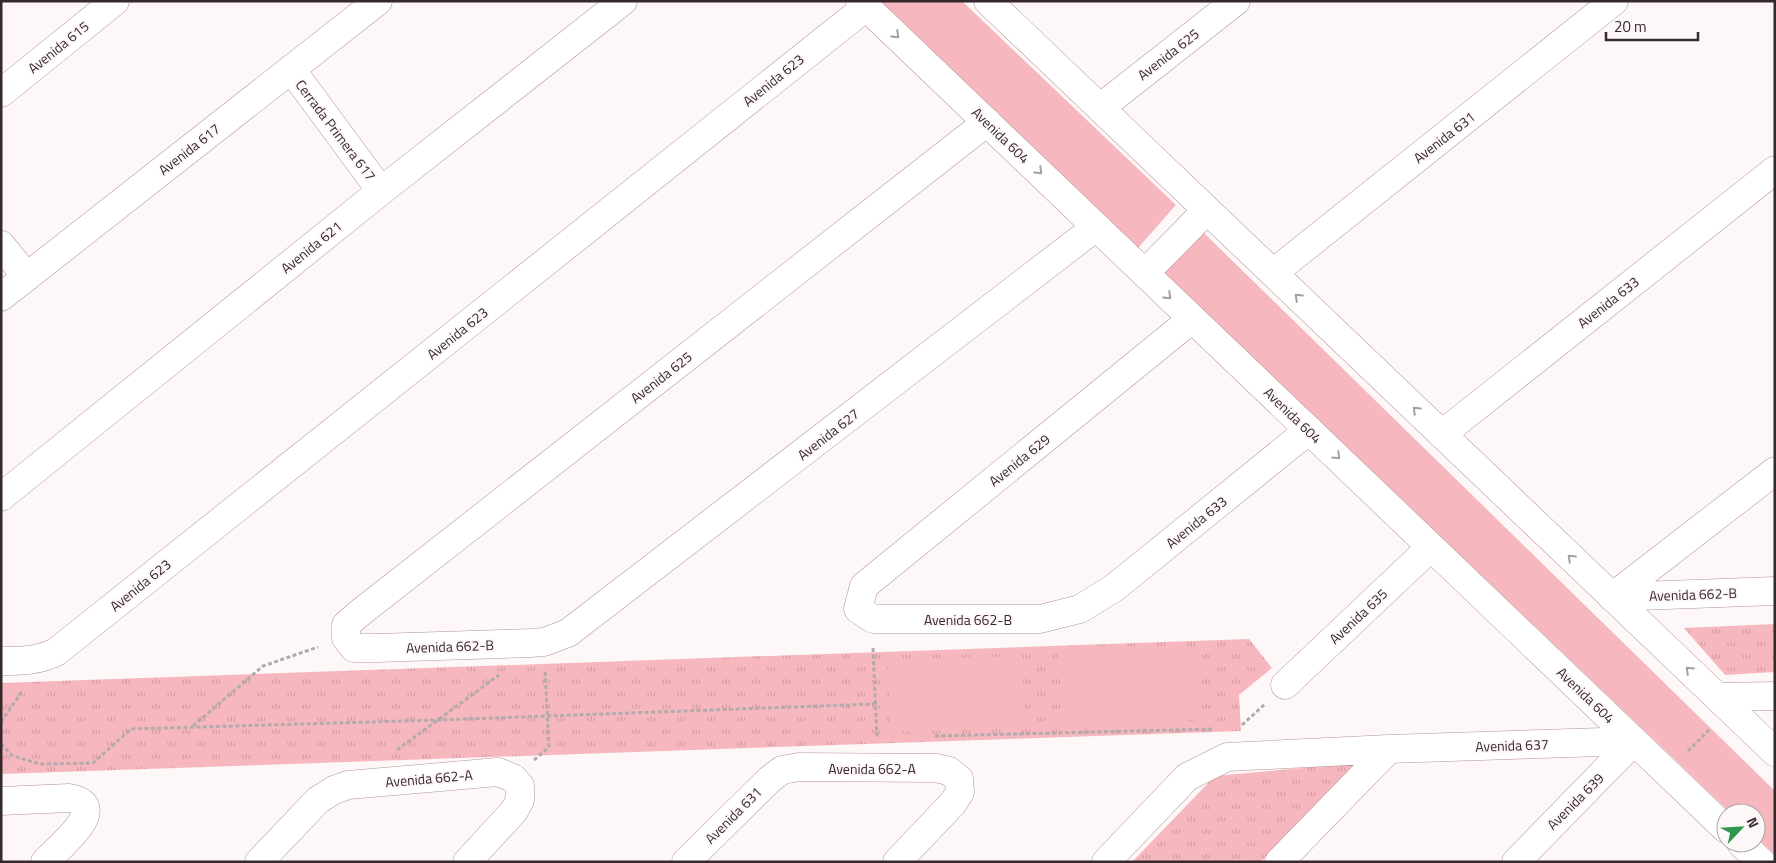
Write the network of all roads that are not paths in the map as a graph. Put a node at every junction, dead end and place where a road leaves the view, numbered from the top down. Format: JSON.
{"nodes":[{"id":1,"x":115,"y":1,"type":"edge"},
{"id":2,"x":378,"y":1,"type":"edge"},
{"id":3,"x":623,"y":1,"type":"edge"},
{"id":4,"x":988,"y":1,"type":"edge"},
{"id":5,"x":1236,"y":1,"type":"edge"},
{"id":6,"x":1614,"y":1,"type":"edge"},
{"id":7,"x":863,"y":4,"type":"edge"},
{"id":8,"x":291,"y":69,"type":"junction"},
{"id":9,"x":1,"y":93,"type":"edge"},
{"id":10,"x":1100,"y":108,"type":"junction"},
{"id":11,"x":988,"y":122,"type":"junction"},
{"id":12,"x":1775,"y":170,"type":"edge"},
{"id":13,"x":381,"y":191,"type":"junction"},
{"id":14,"x":1207,"y":210,"type":"junction"},
{"id":15,"x":1096,"y":226,"type":"junction"},
{"id":16,"x":1,"y":246,"type":"edge"},
{"id":17,"x":1145,"y":273,"type":"junction"},
{"id":18,"x":1273,"y":273,"type":"junction"},
{"id":19,"x":27,"y":277,"type":"junction"},
{"id":20,"x":1,"y":297,"type":"edge"},
{"id":21,"x":1192,"y":319,"type":"junction"},
{"id":22,"x":1309,"y":430,"type":"junction"},
{"id":23,"x":1442,"y":434,"type":"junction"},
{"id":24,"x":1775,"y":471,"type":"edge"},
{"id":25,"x":1,"y":497,"type":"edge"},
{"id":26,"x":1431,"y":547,"type":"junction"},
{"id":27,"x":1775,"y":591,"type":"edge"},
{"id":28,"x":1612,"y":597,"type":"junction"},
{"id":29,"x":1080,"y":609,"type":"joint"},
{"id":30,"x":865,"y":614,"type":"joint"},
{"id":31,"x":346,"y":638,"type":"joint"},
{"id":32,"x":550,"y":640,"type":"joint"},
{"id":33,"x":1,"y":661,"type":"edge"},
{"id":34,"x":1285,"y":685,"type":"dead end"},
{"id":35,"x":1775,"y":696,"type":"edge"},
{"id":36,"x":1724,"y":703,"type":"junction"},
{"id":37,"x":1634,"y":741,"type":"junction"},
{"id":38,"x":1389,"y":749,"type":"junction"},
{"id":39,"x":1775,"y":752,"type":"edge"},
{"id":40,"x":782,"y":770,"type":"joint"},
{"id":41,"x":1,"y":801,"type":"edge"},
{"id":42,"x":1716,"y":819,"type":"edge"},
{"id":43,"x":1752,"y":853,"type":"edge"},
{"id":44,"x":45,"y":862,"type":"edge"},
{"id":45,"x":259,"y":862,"type":"edge"},
{"id":46,"x":467,"y":862,"type":"edge"},
{"id":47,"x":686,"y":862,"type":"edge"},
{"id":48,"x":897,"y":862,"type":"edge"},
{"id":49,"x":1106,"y":862,"type":"edge"},
{"id":50,"x":1280,"y":862,"type":"edge"},
{"id":51,"x":1516,"y":862,"type":"edge"},
{"id":52,"x":1761,"y":862,"type":"edge"}],
"edges":[{"from":1,"to":9,"type":"street","name":"Avenida 615"},
{"from":2,"to":8,"type":"street","name":"Avenida 617"},
{"from":3,"to":13,"type":"street","name":"Avenida 621"},
{"from":4,"to":10,"type":"street"},
{"from":5,"to":10,"type":"street","name":"Avenida 625"},
{"from":6,"to":18,"type":"street","name":"Avenida 631"},
{"from":7,"to":11,"type":"street","name":"Avenida 604","one_way":true},
{"from":7,"to":33,"type":"street","name":"Avenida 623"},
{"from":8,"to":13,"type":"street","name":"Cerrada Primera 617"},
{"from":8,"to":19,"type":"street","name":"Avenida 617"},
{"from":10,"to":14,"type":"street"},
{"from":11,"to":15,"type":"street","name":"Avenida 604","one_way":true},
{"from":11,"to":31,"type":"street","name":"Avenida 625"},
{"from":12,"to":23,"type":"street","name":"Avenida 633"},
{"from":13,"to":25,"type":"street","name":"Avenida 621"},
{"from":14,"to":17,"type":"street"},
{"from":14,"to":18,"type":"street"},
{"from":15,"to":17,"type":"street","name":"Avenida 604"},
{"from":15,"to":32,"type":"street","name":"Avenida 627"},
{"from":16,"to":19,"type":"street"},
{"from":17,"to":21,"type":"street","name":"Avenida 604","one_way":true},
{"from":23,"to":18,"type":"street","one_way":true},
{"from":19,"to":20,"type":"street","name":"Avenida 617"},
{"from":21,"to":22,"type":"street","name":"Avenida 604"},
{"from":21,"to":30,"type":"street","name":"Avenida 629"},
{"from":22,"to":26,"type":"street","name":"Avenida 604","one_way":true},
{"from":22,"to":29,"type":"street","name":"Avenida 633"},
{"from":28,"to":23,"type":"street","one_way":true},
{"from":24,"to":28,"type":"street"},
{"from":26,"to":34,"type":"street","name":"Avenida 635"},
{"from":26,"to":37,"type":"street","name":"Avenida 604"},
{"from":27,"to":28,"type":"street","name":"Avenida 662-B"},
{"from":36,"to":28,"type":"street","one_way":true},
{"from":29,"to":30,"type":"street","name":"Avenida 662-B"},
{"from":31,"to":32,"type":"street","name":"Avenida 662-B"},
{"from":35,"to":36,"type":"street"},
{"from":36,"to":39,"type":"street"},
{"from":37,"to":38,"type":"street","name":"Avenida 637"},
{"from":37,"to":42,"type":"street","name":"Avenida 604"},
{"from":37,"to":51,"type":"street","name":"Avenida 639"},
{"from":38,"to":49,"type":"street","name":"Avenida 637"},
{"from":38,"to":50,"type":"street"},
{"from":40,"to":47,"type":"street","name":"Avenida 631"},
{"from":40,"to":48,"type":"street","name":"Avenida 662-A"},
{"from":41,"to":44,"type":"street"},
{"from":43,"to":52,"type":"street"},
{"from":45,"to":46,"type":"street","name":"Avenida 662-A"}]}
